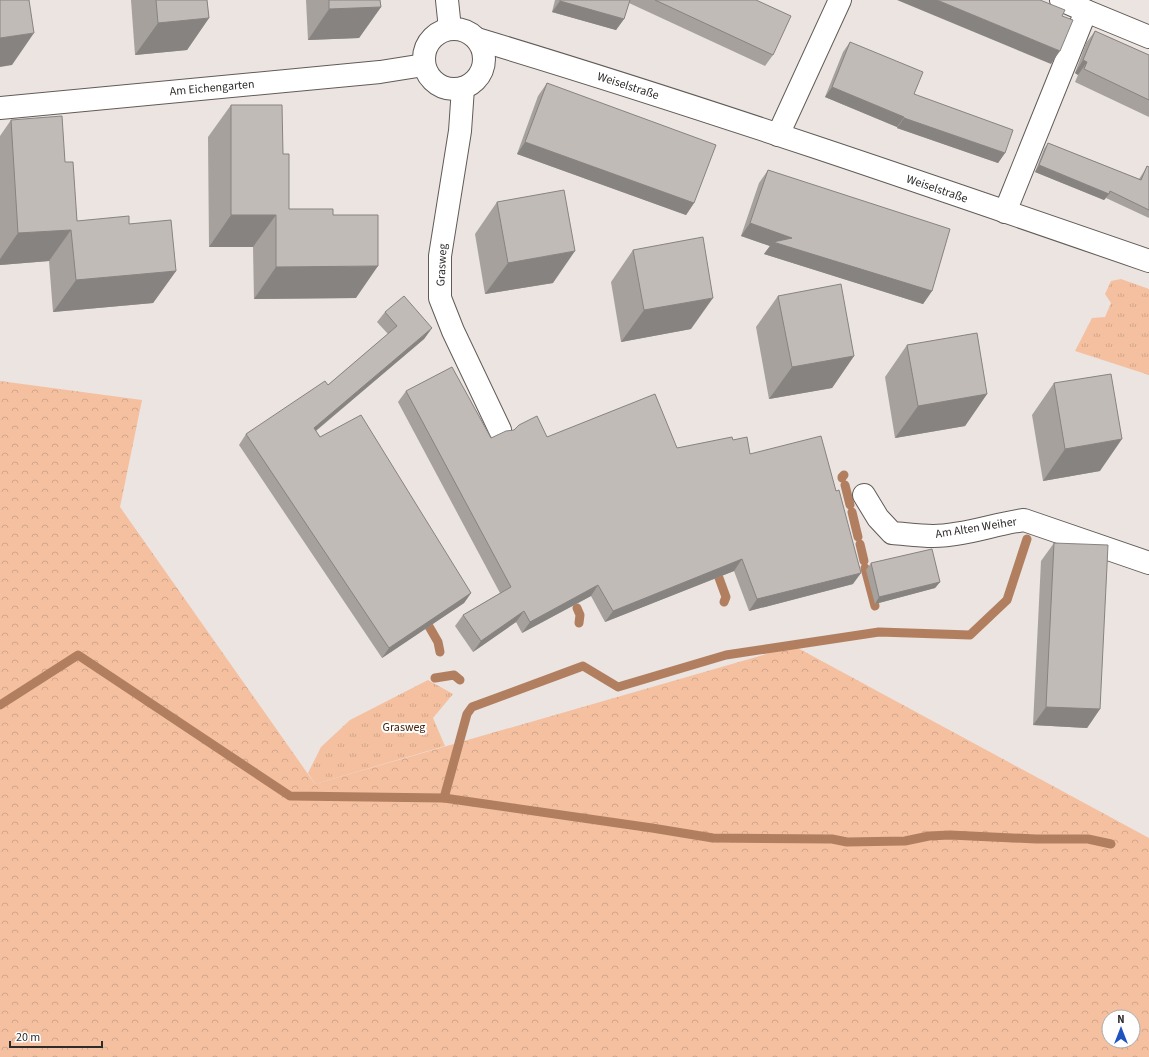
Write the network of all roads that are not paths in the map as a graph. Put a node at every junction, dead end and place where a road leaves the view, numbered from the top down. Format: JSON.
{"nodes":[{"id":1,"x":447,"y":0,"type":"edge"},
{"id":2,"x":840,"y":0,"type":"edge"},
{"id":3,"x":1061,"y":0,"type":"edge"},
{"id":4,"x":1086,"y":11,"type":"junction"},
{"id":5,"x":450,"y":29,"type":"junction"},
{"id":6,"x":1149,"y":37,"type":"edge"},
{"id":7,"x":476,"y":39,"type":"junction"},
{"id":8,"x":424,"y":65,"type":"junction"},
{"id":9,"x":463,"y":88,"type":"junction"},
{"id":10,"x":0,"y":108,"type":"edge"},
{"id":11,"x":778,"y":135,"type":"junction"},
{"id":12,"x":1005,"y":212,"type":"junction"},
{"id":13,"x":1149,"y":261,"type":"edge"},
{"id":14,"x":500,"y":430,"type":"dead end"},
{"id":15,"x":864,"y":495,"type":"dead end"},
{"id":16,"x":1149,"y":563,"type":"edge"}],
"edges":[{"from":1,"to":5,"type":"street"},
{"from":2,"to":11,"type":"street"},
{"from":3,"to":4,"type":"street"},
{"from":4,"to":6,"type":"street"},
{"from":4,"to":12,"type":"street"},
{"from":5,"to":7,"type":"street"},
{"from":5,"to":8,"type":"street"},
{"from":7,"to":9,"type":"street"},
{"from":7,"to":11,"type":"street","name":"Weiselstraße"},
{"from":8,"to":9,"type":"street"},
{"from":8,"to":10,"type":"street","name":"Am Eichengarten"},
{"from":9,"to":14,"type":"street","name":"Grasweg"},
{"from":11,"to":12,"type":"street","name":"Weiselstraße"},
{"from":12,"to":13,"type":"street","name":"Weiselstraße"},
{"from":15,"to":16,"type":"street","name":"Am Alten Weiher"}]}
